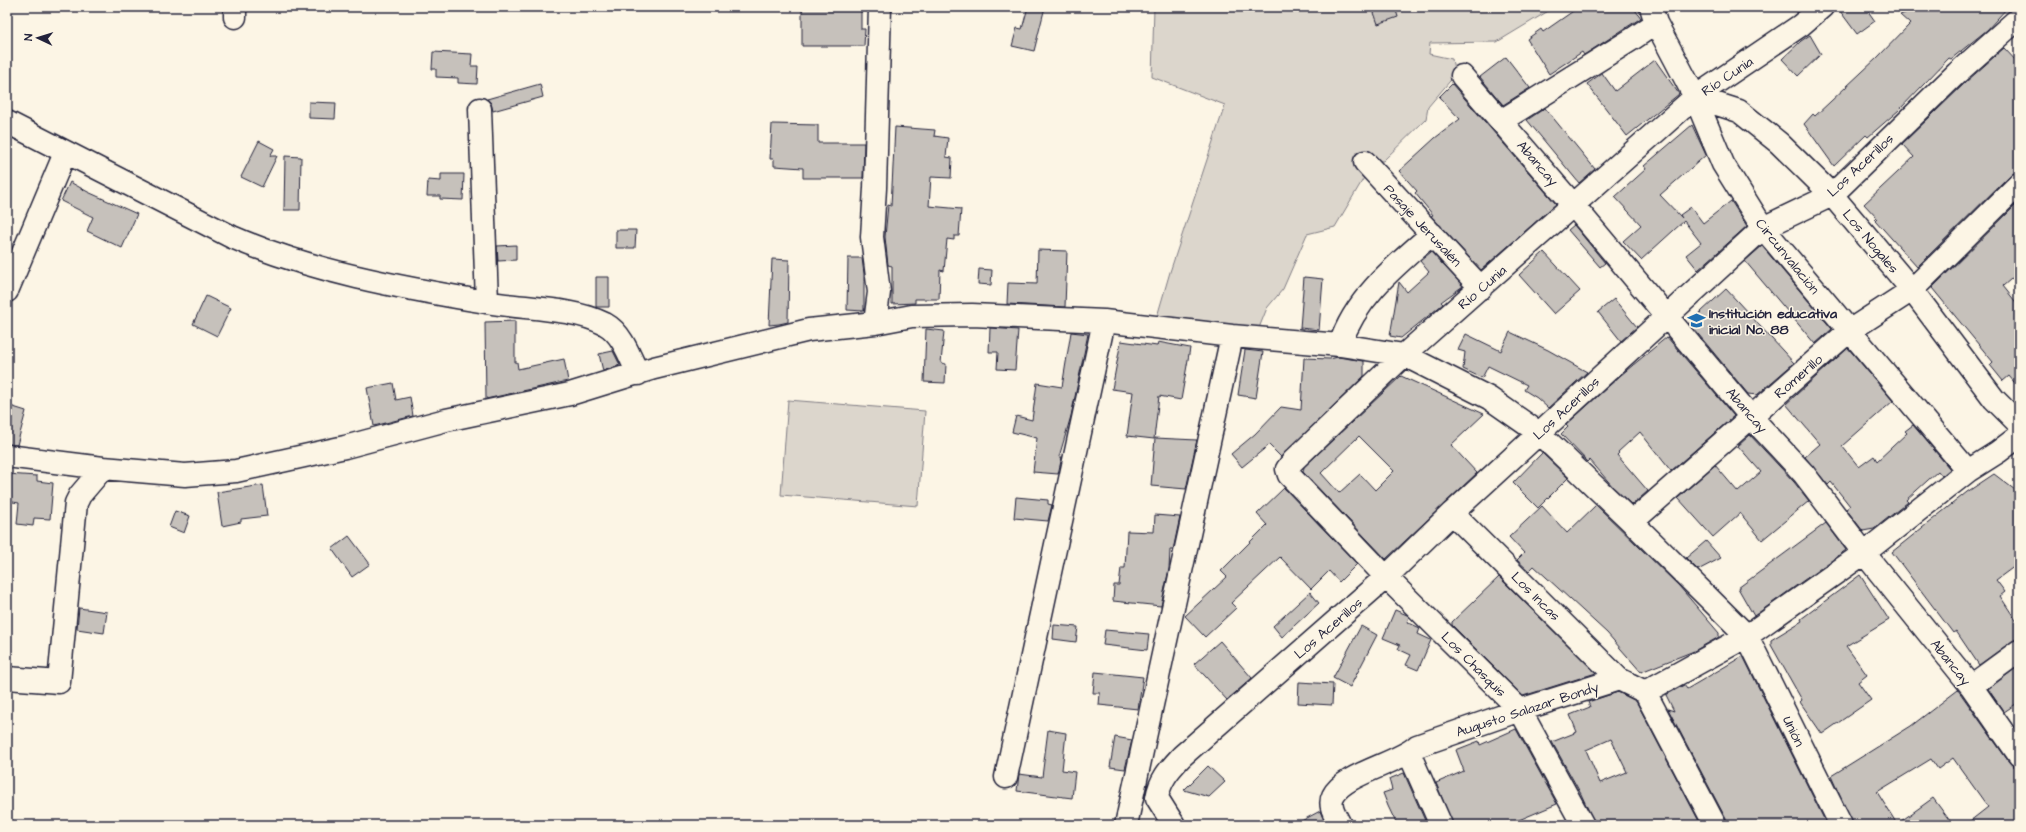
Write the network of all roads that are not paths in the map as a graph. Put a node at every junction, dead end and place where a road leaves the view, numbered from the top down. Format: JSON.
{"nodes":[{"id":1,"x":880,"y":7,"type":"edge"},
{"id":2,"x":1822,"y":7,"type":"edge"},
{"id":3,"x":1654,"y":15,"type":"edge"},
{"id":4,"x":2019,"y":18,"type":"edge"},
{"id":5,"x":1462,"y":76,"type":"dead end"},
{"id":6,"x":1695,"y":97,"type":"junction"},
{"id":7,"x":480,"y":109,"type":"dead end"},
{"id":8,"x":1501,"y":121,"type":"junction"},
{"id":9,"x":7,"y":122,"type":"edge"},
{"id":10,"x":65,"y":153,"type":"junction"},
{"id":11,"x":1365,"y":162,"type":"dead end"},
{"id":12,"x":2019,"y":184,"type":"edge"},
{"id":13,"x":1832,"y":195,"type":"junction"},
{"id":14,"x":1574,"y":206,"type":"junction"},
{"id":15,"x":1763,"y":228,"type":"junction"},
{"id":16,"x":1432,"y":234,"type":"junction"},
{"id":17,"x":1481,"y":288,"type":"junction"},
{"id":18,"x":7,"y":290,"type":"edge"},
{"id":19,"x":1912,"y":290,"type":"junction"},
{"id":20,"x":487,"y":302,"type":"junction"},
{"id":21,"x":1667,"y":315,"type":"junction"},
{"id":22,"x":1104,"y":321,"type":"junction"},
{"id":23,"x":875,"y":323,"type":"junction"},
{"id":24,"x":1849,"y":331,"type":"junction"},
{"id":25,"x":1232,"y":336,"type":"junction"},
{"id":26,"x":1340,"y":345,"type":"junction"},
{"id":27,"x":1404,"y":355,"type":"junction"},
{"id":28,"x":638,"y":374,"type":"junction"},
{"id":29,"x":1752,"y":416,"type":"junction"},
{"id":30,"x":2019,"y":424,"type":"edge"},
{"id":31,"x":1539,"y":433,"type":"junction"},
{"id":32,"x":2019,"y":436,"type":"edge"},
{"id":33,"x":7,"y":456,"type":"edge"},
{"id":34,"x":103,"y":468,"type":"junction"},
{"id":35,"x":1968,"y":471,"type":"junction"},
{"id":36,"x":1452,"y":512,"type":"junction"},
{"id":37,"x":1632,"y":522,"type":"junction"},
{"id":38,"x":1864,"y":553,"type":"junction"},
{"id":39,"x":1386,"y":577,"type":"junction"},
{"id":40,"x":1747,"y":636,"type":"junction"},
{"id":41,"x":2019,"y":651,"type":"edge"},
{"id":42,"x":7,"y":678,"type":"edge"},
{"id":43,"x":1619,"y":679,"type":"junction"},
{"id":44,"x":1971,"y":686,"type":"junction"},
{"id":45,"x":1645,"y":692,"type":"junction"},
{"id":46,"x":1520,"y":710,"type":"junction"},
{"id":47,"x":1409,"y":753,"type":"junction"},
{"id":48,"x":2019,"y":755,"type":"edge"},
{"id":49,"x":1006,"y":777,"type":"dead end"},
{"id":50,"x":1339,"y":822,"type":"edge"},
{"id":51,"x":1126,"y":825,"type":"edge"},
{"id":52,"x":1174,"y":825,"type":"edge"},
{"id":53,"x":1441,"y":825,"type":"edge"},
{"id":54,"x":1583,"y":825,"type":"edge"},
{"id":55,"x":1715,"y":825,"type":"edge"},
{"id":56,"x":1841,"y":825,"type":"edge"}],
"edges":[{"from":1,"to":23,"type":"street"},
{"from":2,"to":6,"type":"street","name":"Río Cunia"},
{"from":3,"to":6,"type":"street"},
{"from":3,"to":8,"type":"street"},
{"from":4,"to":13,"type":"street","name":"Los Acerillos"},
{"from":5,"to":8,"type":"street","name":"Abancay"},
{"from":6,"to":13,"type":"street","name":"Los Nogales"},
{"from":6,"to":14,"type":"street","name":"Río Cunia"},
{"from":6,"to":15,"type":"street","name":"Circunvalación"},
{"from":7,"to":20,"type":"street"},
{"from":8,"to":14,"type":"street","name":"Abancay"},
{"from":9,"to":10,"type":"street"},
{"from":10,"to":18,"type":"street"},
{"from":10,"to":20,"type":"street"},
{"from":11,"to":16,"type":"street","name":"Pasaje Jerusalén"},
{"from":12,"to":19,"type":"street","name":"Romerillo"},
{"from":13,"to":15,"type":"street","name":"Los Acerillos"},
{"from":13,"to":19,"type":"street","name":"Los Nogales"},
{"from":14,"to":17,"type":"street","name":"Río Cunia"},
{"from":14,"to":21,"type":"street","name":"Abancay"},
{"from":15,"to":21,"type":"street","name":"Los Acerillos"},
{"from":15,"to":24,"type":"street","name":"Circunvalación"},
{"from":16,"to":17,"type":"street","name":"Pasaje Jerusalén"},
{"from":16,"to":26,"type":"street"},
{"from":17,"to":27,"type":"street","name":"Río Cunia"},
{"from":19,"to":24,"type":"street","name":"Romerillo"},
{"from":19,"to":30,"type":"street","name":"Los Nogales"},
{"from":20,"to":28,"type":"street"},
{"from":21,"to":29,"type":"street","name":"Abancay"},
{"from":21,"to":31,"type":"street","name":"Los Acerillos"},
{"from":22,"to":23,"type":"street","name":"Unión"},
{"from":22,"to":25,"type":"street","name":"Unión"},
{"from":22,"to":49,"type":"street"},
{"from":23,"to":28,"type":"street","name":"Unión"},
{"from":24,"to":29,"type":"street","name":"Romerillo"},
{"from":24,"to":35,"type":"street","name":"Circunvalación"},
{"from":25,"to":26,"type":"street","name":"Unión"},
{"from":25,"to":51,"type":"street"},
{"from":26,"to":27,"type":"street","name":"Unión"},
{"from":27,"to":31,"type":"street","name":"Unión"},
{"from":27,"to":39,"type":"street","name":"Río Cunia"},
{"from":28,"to":34,"type":"street","name":"Unión"},
{"from":29,"to":37,"type":"street","name":"Romerillo"},
{"from":29,"to":38,"type":"street","name":"Abancay"},
{"from":31,"to":36,"type":"street","name":"Los Acerillos"},
{"from":31,"to":37,"type":"street","name":"Unión"},
{"from":32,"to":35,"type":"street"},
{"from":33,"to":34,"type":"street","name":"Unión"},
{"from":34,"to":42,"type":"street"},
{"from":35,"to":38,"type":"street"},
{"from":36,"to":39,"type":"street","name":"Los Acerillos"},
{"from":36,"to":43,"type":"street","name":"Los Incas"},
{"from":37,"to":40,"type":"street","name":"Unión"},
{"from":38,"to":40,"type":"street"},
{"from":38,"to":44,"type":"street","name":"Abancay"},
{"from":39,"to":46,"type":"street","name":"Los Chasquis"},
{"from":39,"to":52,"type":"street","name":"Los Acerillos"},
{"from":40,"to":45,"type":"street"},
{"from":40,"to":56,"type":"street","name":"Unión"},
{"from":41,"to":44,"type":"street"},
{"from":43,"to":45,"type":"street"},
{"from":43,"to":46,"type":"street","name":"Augusto Salazar Bondy"},
{"from":44,"to":48,"type":"street","name":"Abancay"},
{"from":45,"to":55,"type":"street"},
{"from":46,"to":47,"type":"street","name":"Augusto Salazar Bondy"},
{"from":46,"to":54,"type":"street","name":"Los Chasquis"},
{"from":47,"to":50,"type":"street","name":"Augusto Salazar Bondy"},
{"from":47,"to":53,"type":"street"}]}
